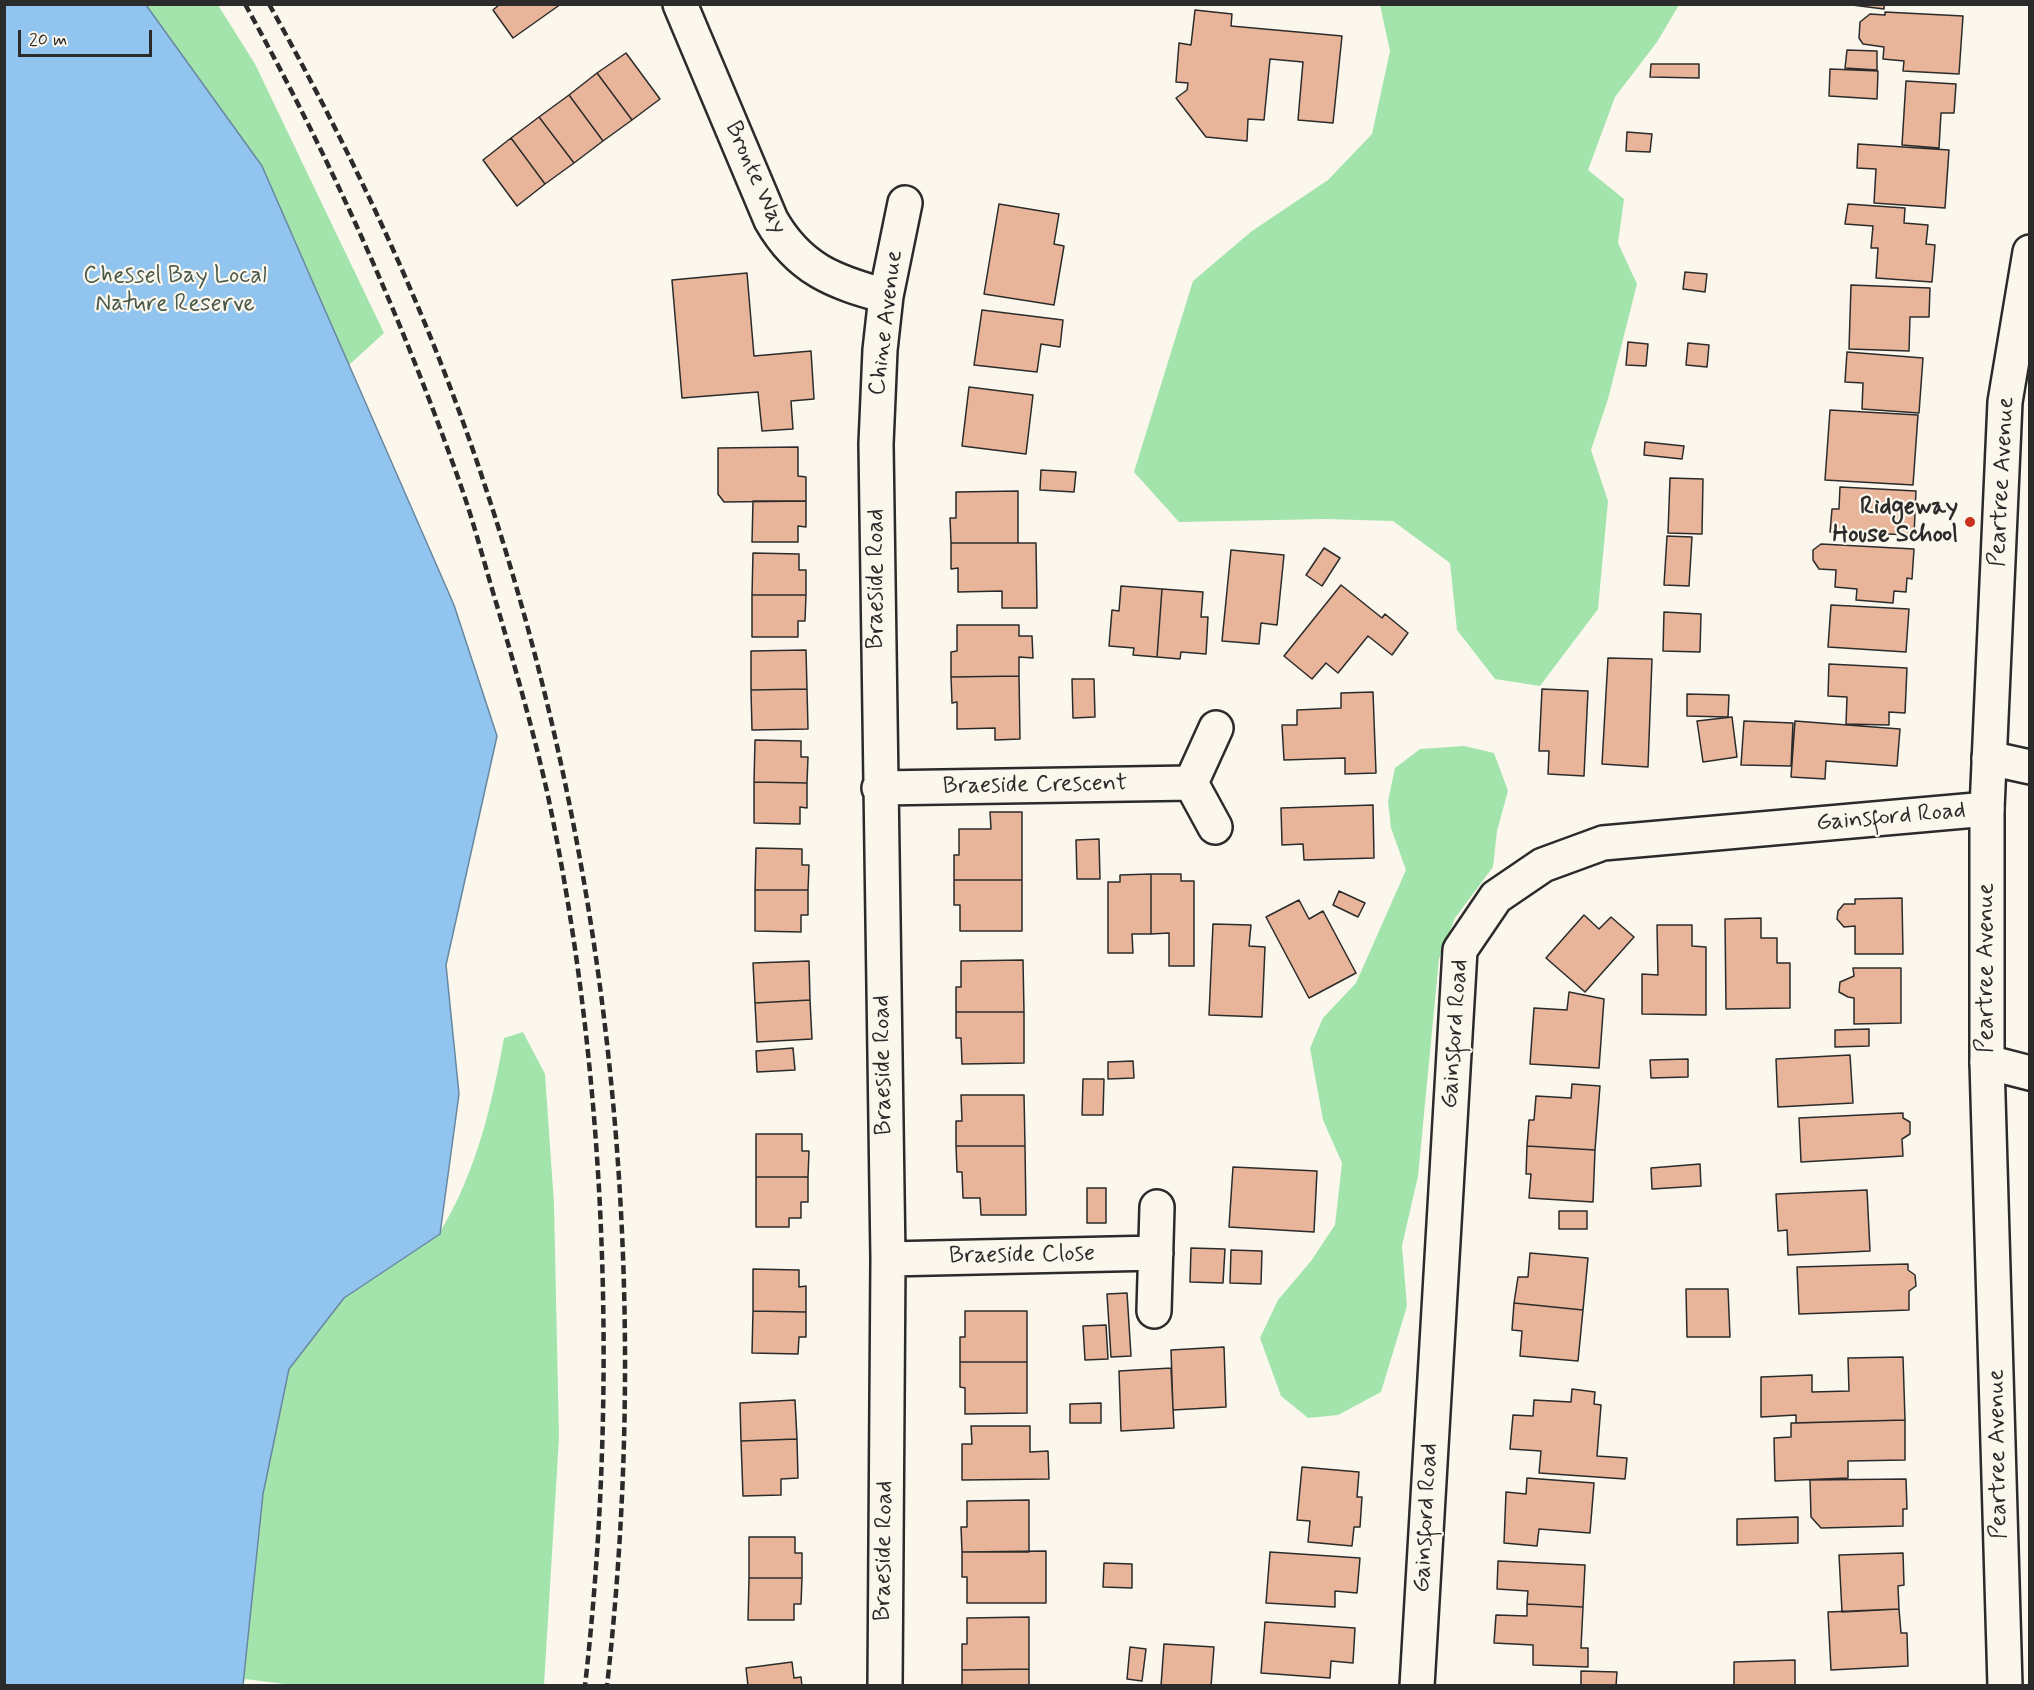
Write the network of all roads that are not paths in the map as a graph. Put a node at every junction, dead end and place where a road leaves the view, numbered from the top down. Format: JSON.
{"nodes":[{"id":1,"x":680,"y":4,"type":"edge"},
{"id":2,"x":905,"y":203,"type":"dead end"},
{"id":3,"x":2030,"y":252,"type":"edge"},
{"id":4,"x":886,"y":296,"type":"junction"},
{"id":5,"x":876,"y":444,"type":"joint"},
{"id":6,"x":1216,"y":729,"type":"dead end"},
{"id":7,"x":1989,"y":758,"type":"junction"},
{"id":8,"x":2030,"y":767,"type":"edge"},
{"id":9,"x":1191,"y":783,"type":"junction"},
{"id":10,"x":879,"y":788,"type":"junction"},
{"id":11,"x":1986,"y":809,"type":"junction"},
{"id":12,"x":1215,"y":828,"type":"dead end"},
{"id":13,"x":1987,"y":1062,"type":"junction"},
{"id":14,"x":2030,"y":1073,"type":"edge"},
{"id":15,"x":1157,"y":1207,"type":"dead end"},
{"id":16,"x":1156,"y":1253,"type":"junction"},
{"id":17,"x":888,"y":1259,"type":"junction"},
{"id":18,"x":1154,"y":1311,"type":"dead end"},
{"id":19,"x":885,"y":1686,"type":"edge"},
{"id":20,"x":1417,"y":1686,"type":"edge"},
{"id":21,"x":2005,"y":1686,"type":"edge"}],
"edges":[{"from":1,"to":4,"type":"street","name":"Bronte Way"},
{"from":2,"to":4,"type":"street","name":"Chine Avenue"},
{"from":3,"to":7,"type":"street","name":"Peartree Avenue"},
{"from":4,"to":5,"type":"street","name":"Chine Avenue"},
{"from":5,"to":10,"type":"street","name":"Braeside Road"},
{"from":6,"to":9,"type":"street"},
{"from":7,"to":8,"type":"street"},
{"from":7,"to":11,"type":"street","name":"Peartree Avenue"},
{"from":9,"to":10,"type":"street","name":"Braeside Crescent"},
{"from":9,"to":12,"type":"street"},
{"from":10,"to":17,"type":"street","name":"Braeside Road"},
{"from":11,"to":13,"type":"street","name":"Peartree Avenue"},
{"from":11,"to":20,"type":"street","name":"Gainsford Road"},
{"from":13,"to":14,"type":"street"},
{"from":13,"to":21,"type":"street","name":"Peartree Avenue"},
{"from":15,"to":16,"type":"street"},
{"from":16,"to":17,"type":"street","name":"Braeside Close"},
{"from":16,"to":18,"type":"street"},
{"from":17,"to":19,"type":"street","name":"Braeside Road"}]}
